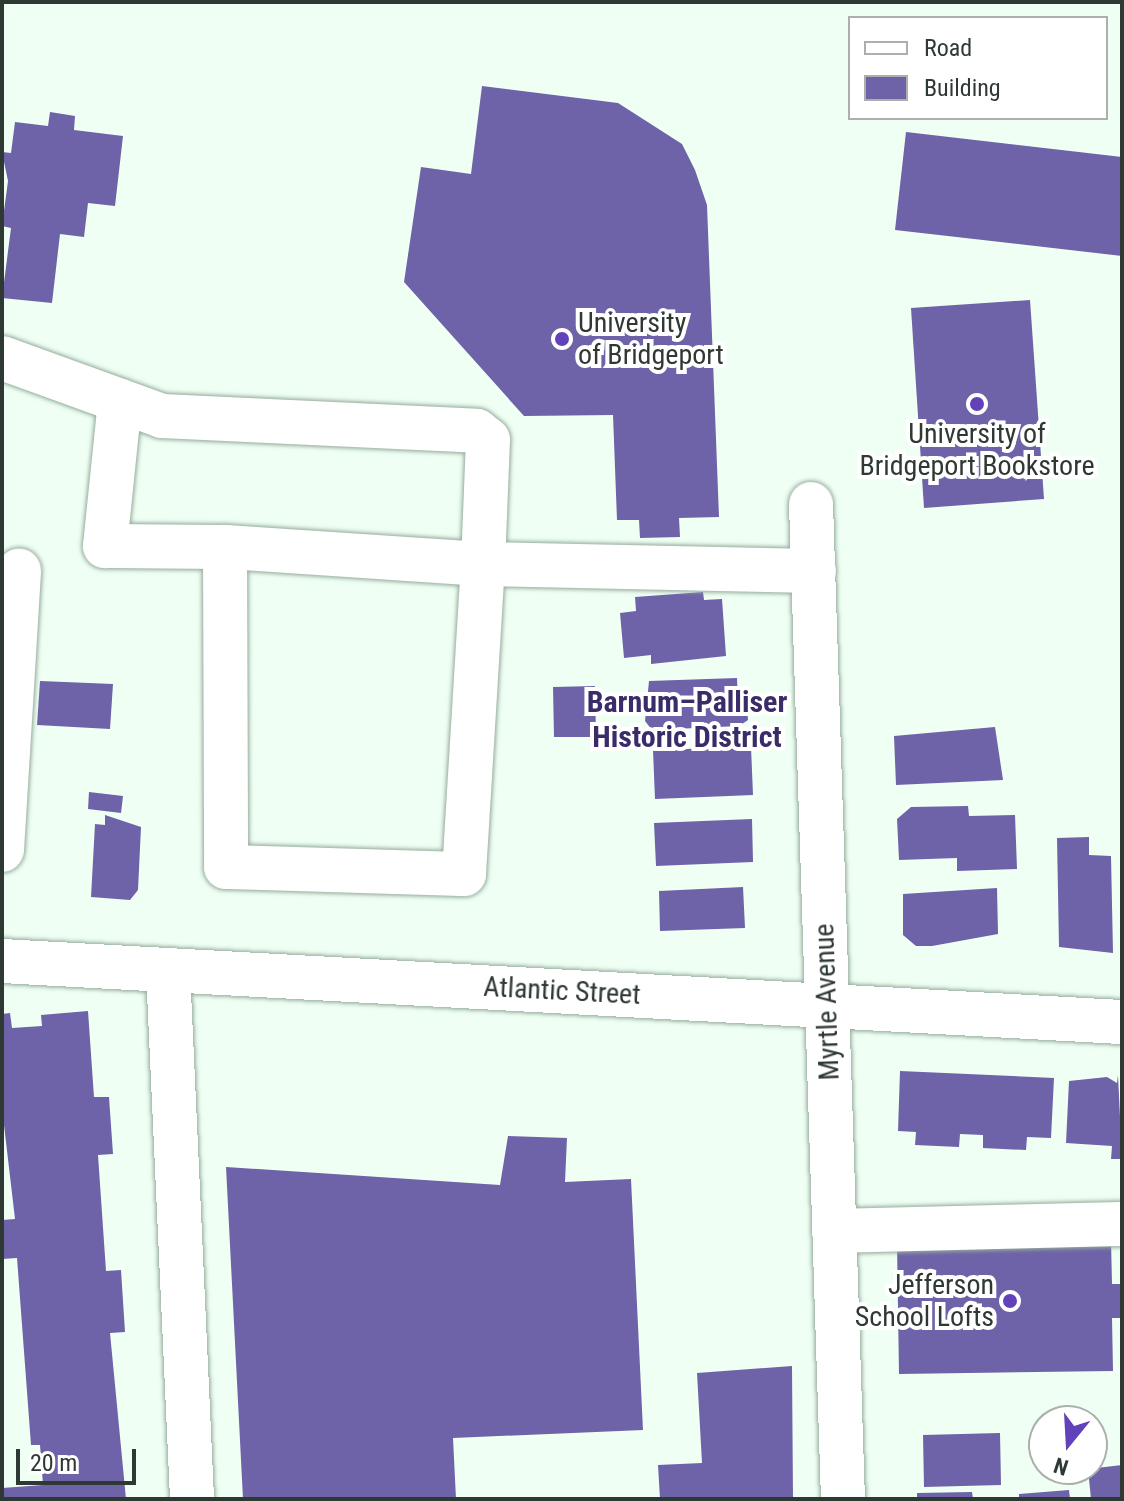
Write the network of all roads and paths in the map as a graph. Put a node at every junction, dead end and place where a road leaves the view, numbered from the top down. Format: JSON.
{"nodes":[{"id":1,"x":2,"y":358,"type":"edge"},
{"id":2,"x":120,"y":401,"type":"junction"},
{"id":3,"x":811,"y":504,"type":"dead end"},
{"id":4,"x":225,"y":547,"type":"junction"},
{"id":5,"x":483,"y":564,"type":"junction"},
{"id":6,"x":19,"y":571,"type":"dead end"},
{"id":7,"x":814,"y":571,"type":"junction"},
{"id":8,"x":8,"y":654,"type":"edge"},
{"id":9,"x":2,"y":850,"type":"edge"},
{"id":10,"x":2,"y":961,"type":"edge"},
{"id":11,"x":168,"y":970,"type":"junction"},
{"id":12,"x":826,"y":1006,"type":"junction"},
{"id":13,"x":1122,"y":1022,"type":"edge"},
{"id":14,"x":1122,"y":1224,"type":"edge"},
{"id":15,"x":834,"y":1231,"type":"junction"},
{"id":16,"x":192,"y":1499,"type":"edge"},
{"id":17,"x":843,"y":1499,"type":"edge"}],
"edges":[{"from":1,"to":2,"type":"street"},
{"from":2,"to":4,"type":"street"},
{"from":2,"to":5,"type":"street"},
{"from":3,"to":7,"type":"street","name":"Myrtle Avenue"},
{"from":4,"to":5,"type":"street"},
{"from":4,"to":5,"type":"street"},
{"from":5,"to":7,"type":"street"},
{"from":6,"to":8,"type":"street"},
{"from":7,"to":12,"type":"street","name":"Myrtle Avenue"},
{"from":8,"to":9,"type":"street"},
{"from":10,"to":11,"type":"street","name":"Atlantic Street"},
{"from":11,"to":12,"type":"street","name":"Atlantic Street"},
{"from":11,"to":16,"type":"street"},
{"from":12,"to":13,"type":"street","name":"Atlantic Street"},
{"from":12,"to":15,"type":"street","name":"Myrtle Avenue"},
{"from":14,"to":15,"type":"street"},
{"from":15,"to":17,"type":"street","name":"Myrtle Avenue"}]}
